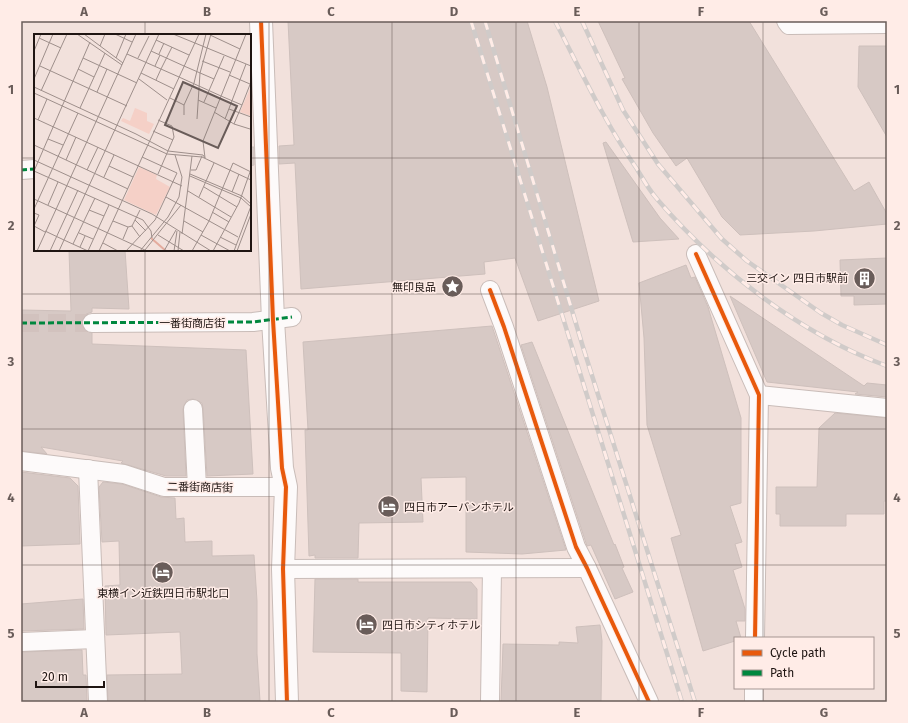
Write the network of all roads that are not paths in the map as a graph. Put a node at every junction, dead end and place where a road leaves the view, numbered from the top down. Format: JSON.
{"nodes":[{"id":1,"x":261,"y":21,"type":"edge"},
{"id":2,"x":786,"y":21,"type":"edge"},
{"id":3,"x":887,"y":24,"type":"edge"},
{"id":4,"x":34,"y":169,"type":"edge"},
{"id":5,"x":21,"y":170,"type":"edge"},
{"id":6,"x":696,"y":254,"type":"dead end"},
{"id":7,"x":490,"y":290,"type":"dead end"},
{"id":8,"x":283,"y":319,"type":"junction"},
{"id":9,"x":92,"y":323,"type":"tunnel mouth"},
{"id":10,"x":759,"y":395,"type":"junction"},
{"id":11,"x":887,"y":408,"type":"edge"},
{"id":12,"x":193,"y":409,"type":"dead end"},
{"id":13,"x":21,"y":461,"type":"edge"},
{"id":14,"x":88,"y":468,"type":"junction"},
{"id":15,"x":286,"y":487,"type":"junction"},
{"id":16,"x":197,"y":488,"type":"junction"},
{"id":17,"x":587,"y":568,"type":"junction"},
{"id":18,"x":283,"y":569,"type":"junction"},
{"id":19,"x":492,"y":569,"type":"junction"},
{"id":20,"x":755,"y":637,"type":"edge"},
{"id":21,"x":95,"y":639,"type":"junction"},
{"id":22,"x":21,"y":642,"type":"edge"},
{"id":23,"x":754,"y":689,"type":"edge"},
{"id":24,"x":98,"y":702,"type":"edge"},
{"id":25,"x":287,"y":702,"type":"edge"},
{"id":26,"x":490,"y":702,"type":"edge"},
{"id":27,"x":649,"y":702,"type":"edge"},
{"id":28,"x":754,"y":702,"type":"edge"}],
"edges":[{"from":1,"to":8,"type":"street"},
{"from":2,"to":3,"type":"street"},
{"from":4,"to":5,"type":"street"},
{"from":6,"to":10,"type":"street"},
{"from":7,"to":17,"type":"street"},
{"from":8,"to":9,"type":"street","name":"一番街商店街"},
{"from":8,"to":15,"type":"street"},
{"from":10,"to":11,"type":"street"},
{"from":10,"to":20,"type":"street"},
{"from":12,"to":16,"type":"street"},
{"from":13,"to":14,"type":"street","name":"二番街商店街"},
{"from":14,"to":16,"type":"street","name":"二番街商店街"},
{"from":14,"to":21,"type":"street"},
{"from":15,"to":16,"type":"street","name":"二番街商店街"},
{"from":15,"to":18,"type":"street"},
{"from":17,"to":19,"type":"street"},
{"from":17,"to":27,"type":"street"},
{"from":18,"to":19,"type":"street"},
{"from":18,"to":25,"type":"street"},
{"from":19,"to":26,"type":"street"},
{"from":21,"to":22,"type":"street"},
{"from":21,"to":24,"type":"street"},
{"from":23,"to":28,"type":"street"}]}
